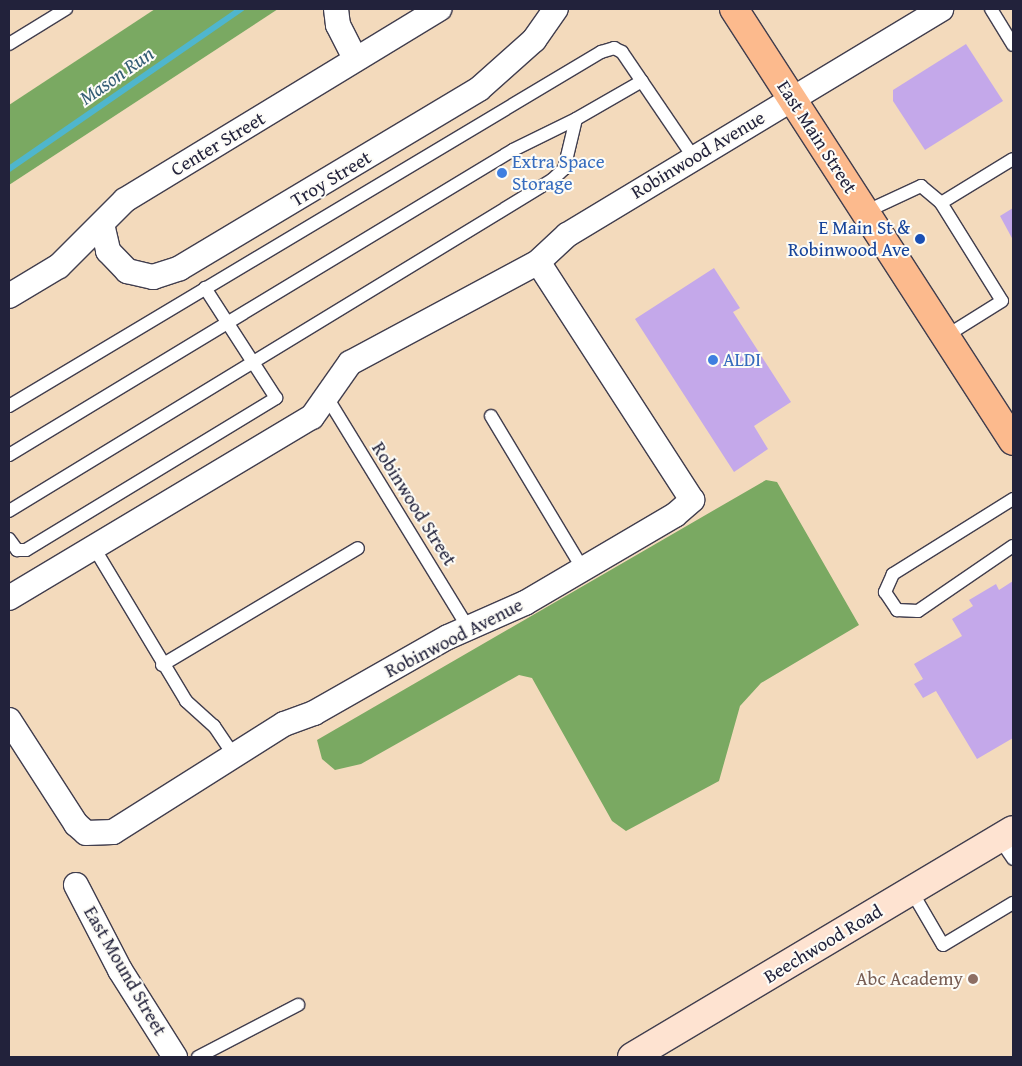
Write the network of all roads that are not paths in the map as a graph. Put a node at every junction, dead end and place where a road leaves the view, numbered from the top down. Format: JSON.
{"nodes":[{"id":1,"x":66,"y":9,"type":"edge"},
{"id":2,"x":336,"y":9,"type":"edge"},
{"id":3,"x":439,"y":9,"type":"edge"},
{"id":4,"x":556,"y":9,"type":"edge"},
{"id":5,"x":734,"y":9,"type":"edge"},
{"id":6,"x":940,"y":9,"type":"edge"},
{"id":7,"x":990,"y":9,"type":"edge"},
{"id":8,"x":9,"y":44,"type":"edge"},
{"id":9,"x":1013,"y":45,"type":"edge"},
{"id":10,"x":355,"y":59,"type":"junction"},
{"id":11,"x":642,"y":81,"type":"junction"},
{"id":12,"x":792,"y":98,"type":"junction"},
{"id":13,"x":576,"y":119,"type":"junction"},
{"id":14,"x":694,"y":158,"type":"junction"},
{"id":15,"x":1013,"y":159,"type":"edge"},
{"id":16,"x":941,"y":203,"type":"junction"},
{"id":17,"x":865,"y":212,"type":"junction"},
{"id":18,"x":102,"y":224,"type":"junction"},
{"id":19,"x":538,"y":262,"type":"junction"},
{"id":20,"x":206,"y":288,"type":"junction"},
{"id":21,"x":9,"y":296,"type":"edge"},
{"id":22,"x":227,"y":322,"type":"junction"},
{"id":23,"x":946,"y":336,"type":"junction"},
{"id":24,"x":253,"y":362,"type":"junction"},
{"id":25,"x":328,"y":399,"type":"junction"},
{"id":26,"x":9,"y":406,"type":"edge"},
{"id":27,"x":491,"y":416,"type":"dead end"},
{"id":28,"x":1013,"y":441,"type":"edge"},
{"id":29,"x":9,"y":455,"type":"edge"},
{"id":30,"x":1013,"y":499,"type":"edge"},
{"id":31,"x":9,"y":511,"type":"edge"},
{"id":32,"x":9,"y":539,"type":"edge"},
{"id":33,"x":93,"y":546,"type":"junction"},
{"id":34,"x":1013,"y":546,"type":"edge"},
{"id":35,"x":358,"y":548,"type":"dead end"},
{"id":36,"x":582,"y":570,"type":"junction"},
{"id":37,"x":9,"y":598,"type":"edge"},
{"id":38,"x":469,"y":629,"type":"junction"},
{"id":39,"x":162,"y":665,"type":"junction"},
{"id":40,"x":9,"y":720,"type":"edge"},
{"id":41,"x":235,"y":757,"type":"junction"},
{"id":42,"x":1008,"y":843,"type":"edge"},
{"id":43,"x":76,"y":884,"type":"dead end"},
{"id":44,"x":912,"y":892,"type":"junction"},
{"id":45,"x":1013,"y":903,"type":"edge"},
{"id":46,"x":298,"y":1005,"type":"dead end"},
{"id":47,"x":175,"y":1057,"type":"edge"},
{"id":48,"x":198,"y":1057,"type":"edge"},
{"id":49,"x":632,"y":1057,"type":"edge"}],
"edges":[{"from":1,"to":8,"type":"lane"},
{"from":2,"to":10,"type":"street"},
{"from":3,"to":10,"type":"street","name":"Center Street"},
{"from":4,"to":18,"type":"street","name":"Troy Street"},
{"from":5,"to":12,"type":"main road","name":"East Main Street"},
{"from":6,"to":12,"type":"street","name":"Robinwood Avenue"},
{"from":7,"to":9,"type":"lane"},
{"from":10,"to":18,"type":"street","name":"Center Street"},
{"from":11,"to":13,"type":"lane"},
{"from":11,"to":14,"type":"lane"},
{"from":11,"to":20,"type":"lane"},
{"from":12,"to":14,"type":"street","name":"Robinwood Avenue"},
{"from":12,"to":17,"type":"main road","name":"East Main Street"},
{"from":13,"to":22,"type":"lane"},
{"from":13,"to":24,"type":"lane"},
{"from":14,"to":19,"type":"street","name":"Robinwood Avenue"},
{"from":15,"to":16,"type":"lane"},
{"from":16,"to":17,"type":"lane"},
{"from":16,"to":23,"type":"lane"},
{"from":17,"to":23,"type":"main road","name":"East Main Street"},
{"from":18,"to":21,"type":"street","name":"Center Street"},
{"from":19,"to":25,"type":"street","name":"Robinwood Avenue"},
{"from":19,"to":36,"type":"street","name":"Robinwood Avenue"},
{"from":20,"to":22,"type":"lane"},
{"from":20,"to":26,"type":"lane"},
{"from":22,"to":24,"type":"lane"},
{"from":22,"to":29,"type":"lane"},
{"from":23,"to":28,"type":"main road","name":"East Main Street"},
{"from":24,"to":31,"type":"lane"},
{"from":24,"to":32,"type":"lane"},
{"from":25,"to":33,"type":"street","name":"Robinwood Avenue"},
{"from":25,"to":38,"type":"lane","name":"Robinwood Street"},
{"from":27,"to":36,"type":"lane"},
{"from":30,"to":34,"type":"lane"},
{"from":33,"to":37,"type":"street","name":"Robinwood Avenue"},
{"from":33,"to":39,"type":"lane"},
{"from":35,"to":39,"type":"lane"},
{"from":36,"to":38,"type":"street","name":"Robinwood Avenue"},
{"from":38,"to":41,"type":"street","name":"Robinwood Avenue"},
{"from":39,"to":41,"type":"lane"},
{"from":40,"to":41,"type":"street","name":"Robinwood Avenue"},
{"from":42,"to":44,"type":"street","name":"Beechwood Road"},
{"from":43,"to":47,"type":"street","name":"East Mound Street"},
{"from":44,"to":45,"type":"lane"},
{"from":44,"to":49,"type":"street","name":"Beechwood Road"},
{"from":46,"to":48,"type":"lane"}]}
